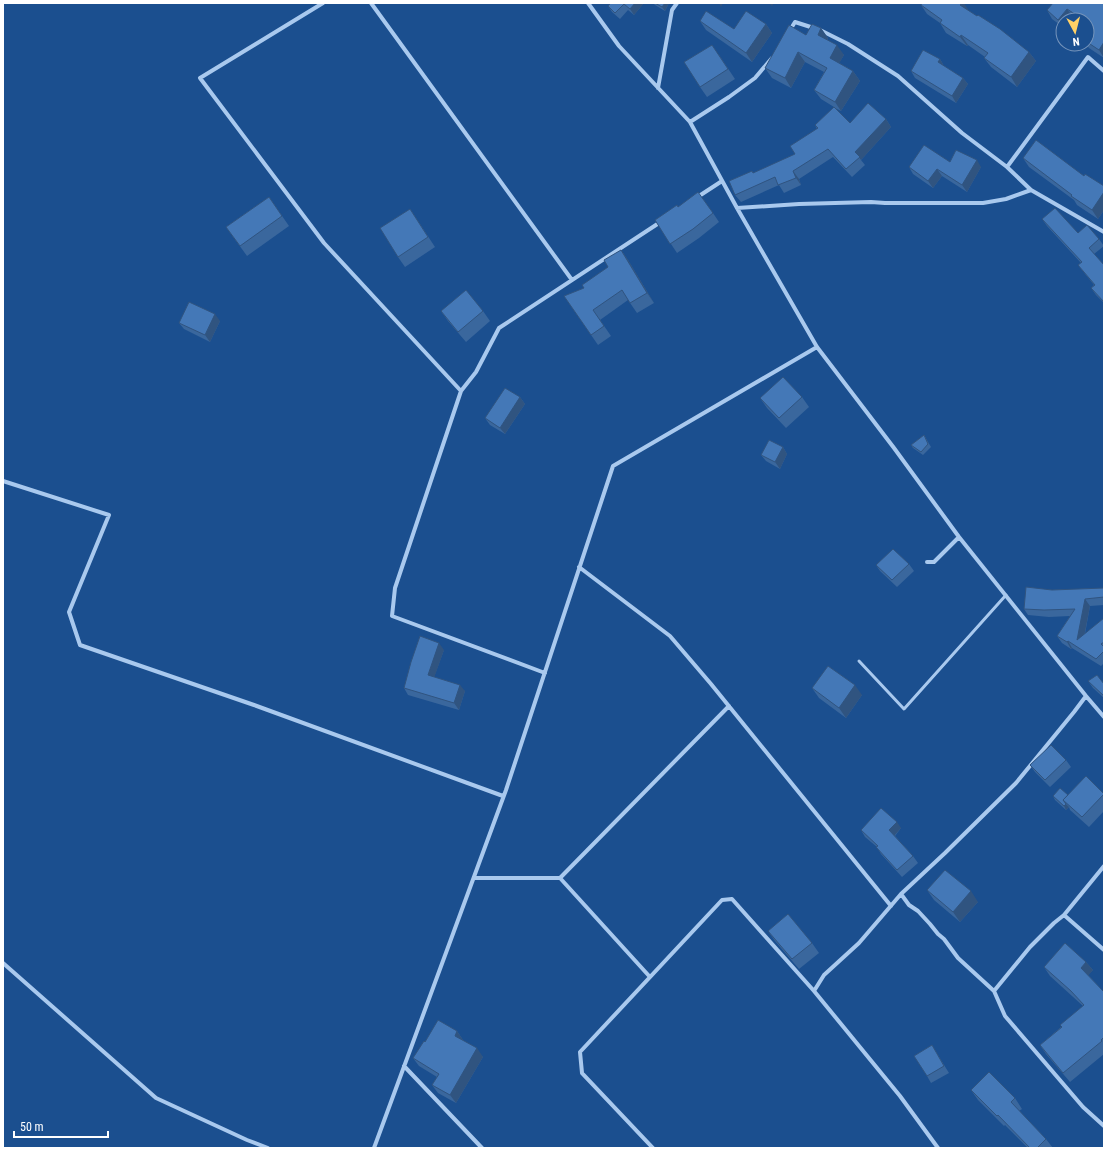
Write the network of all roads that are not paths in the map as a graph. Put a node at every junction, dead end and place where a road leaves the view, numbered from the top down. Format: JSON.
{"nodes":[{"id":1,"x":323,"y":3,"type":"edge"},
{"id":2,"x":371,"y":3,"type":"edge"},
{"id":3,"x":588,"y":3,"type":"edge"},
{"id":4,"x":677,"y":3,"type":"edge"},
{"id":5,"x":787,"y":35,"type":"edge"},
{"id":6,"x":774,"y":56,"type":"edge"},
{"id":7,"x":1104,"y":71,"type":"edge"},
{"id":8,"x":658,"y":88,"type":"junction"},
{"id":9,"x":690,"y":122,"type":"junction"},
{"id":10,"x":1007,"y":167,"type":"junction"},
{"id":11,"x":722,"y":181,"type":"junction"},
{"id":12,"x":1030,"y":190,"type":"junction"},
{"id":13,"x":689,"y":202,"type":"edge"},
{"id":14,"x":737,"y":208,"type":"junction"},
{"id":15,"x":663,"y":220,"type":"edge"},
{"id":16,"x":1104,"y":232,"type":"edge"},
{"id":17,"x":572,"y":280,"type":"junction"},
{"id":18,"x":817,"y":347,"type":"junction"},
{"id":19,"x":461,"y":391,"type":"junction"},
{"id":20,"x":3,"y":481,"type":"edge"},
{"id":21,"x":959,"y":537,"type":"junction"},
{"id":22,"x":927,"y":562,"type":"dead end"},
{"id":23,"x":580,"y":567,"type":"junction"},
{"id":24,"x":1006,"y":595,"type":"junction"},
{"id":25,"x":859,"y":661,"type":"dead end"},
{"id":26,"x":545,"y":673,"type":"junction"},
{"id":27,"x":1086,"y":696,"type":"junction"},
{"id":28,"x":729,"y":706,"type":"junction"},
{"id":29,"x":1104,"y":716,"type":"edge"},
{"id":30,"x":503,"y":796,"type":"junction"},
{"id":31,"x":1104,"y":866,"type":"edge"},
{"id":32,"x":474,"y":878,"type":"junction"},
{"id":33,"x":560,"y":878,"type":"junction"},
{"id":34,"x":901,"y":894,"type":"junction"},
{"id":35,"x":891,"y":906,"type":"junction"},
{"id":36,"x":1064,"y":915,"type":"junction"},
{"id":37,"x":1104,"y":950,"type":"edge"},
{"id":38,"x":3,"y":964,"type":"edge"},
{"id":39,"x":650,"y":977,"type":"junction"},
{"id":40,"x":814,"y":991,"type":"junction"},
{"id":41,"x":994,"y":991,"type":"junction"},
{"id":42,"x":404,"y":1066,"type":"junction"},
{"id":43,"x":1104,"y":1126,"type":"edge"},
{"id":44,"x":268,"y":1148,"type":"edge"},
{"id":45,"x":374,"y":1148,"type":"edge"},
{"id":46,"x":482,"y":1148,"type":"edge"},
{"id":47,"x":653,"y":1148,"type":"edge"},
{"id":48,"x":938,"y":1148,"type":"edge"}],
"edges":[{"from":1,"to":19,"type":"street"},
{"from":2,"to":17,"type":"street"},
{"from":3,"to":8,"type":"street"},
{"from":4,"to":8,"type":"street"},
{"from":5,"to":10,"type":"street"},
{"from":6,"to":9,"type":"street"},
{"from":7,"to":10,"type":"street"},
{"from":8,"to":9,"type":"street"},
{"from":9,"to":11,"type":"street"},
{"from":10,"to":12,"type":"street"},
{"from":11,"to":13,"type":"street"},
{"from":11,"to":14,"type":"street"},
{"from":12,"to":14,"type":"street"},
{"from":12,"to":16,"type":"street"},
{"from":14,"to":18,"type":"street"},
{"from":15,"to":17,"type":"street"},
{"from":17,"to":19,"type":"street"},
{"from":18,"to":21,"type":"street"},
{"from":18,"to":23,"type":"street"},
{"from":19,"to":26,"type":"street"},
{"from":20,"to":30,"type":"street"},
{"from":21,"to":22,"type":"street"},
{"from":21,"to":24,"type":"street"},
{"from":23,"to":26,"type":"street"},
{"from":23,"to":28,"type":"street"},
{"from":24,"to":25,"type":"lane"},
{"from":24,"to":27,"type":"street"},
{"from":26,"to":30,"type":"street"},
{"from":27,"to":29,"type":"street"},
{"from":27,"to":34,"type":"street"},
{"from":28,"to":33,"type":"street"},
{"from":28,"to":35,"type":"street"},
{"from":30,"to":32,"type":"street"},
{"from":31,"to":36,"type":"street"},
{"from":32,"to":33,"type":"street"},
{"from":32,"to":42,"type":"street"},
{"from":33,"to":39,"type":"street"},
{"from":34,"to":35,"type":"street"},
{"from":34,"to":41,"type":"street"},
{"from":35,"to":40,"type":"street"},
{"from":36,"to":37,"type":"street"},
{"from":36,"to":41,"type":"street"},
{"from":38,"to":44,"type":"street"},
{"from":39,"to":40,"type":"street"},
{"from":39,"to":47,"type":"street"},
{"from":40,"to":48,"type":"street"},
{"from":41,"to":43,"type":"street"},
{"from":42,"to":45,"type":"street"},
{"from":42,"to":46,"type":"street"}]}
